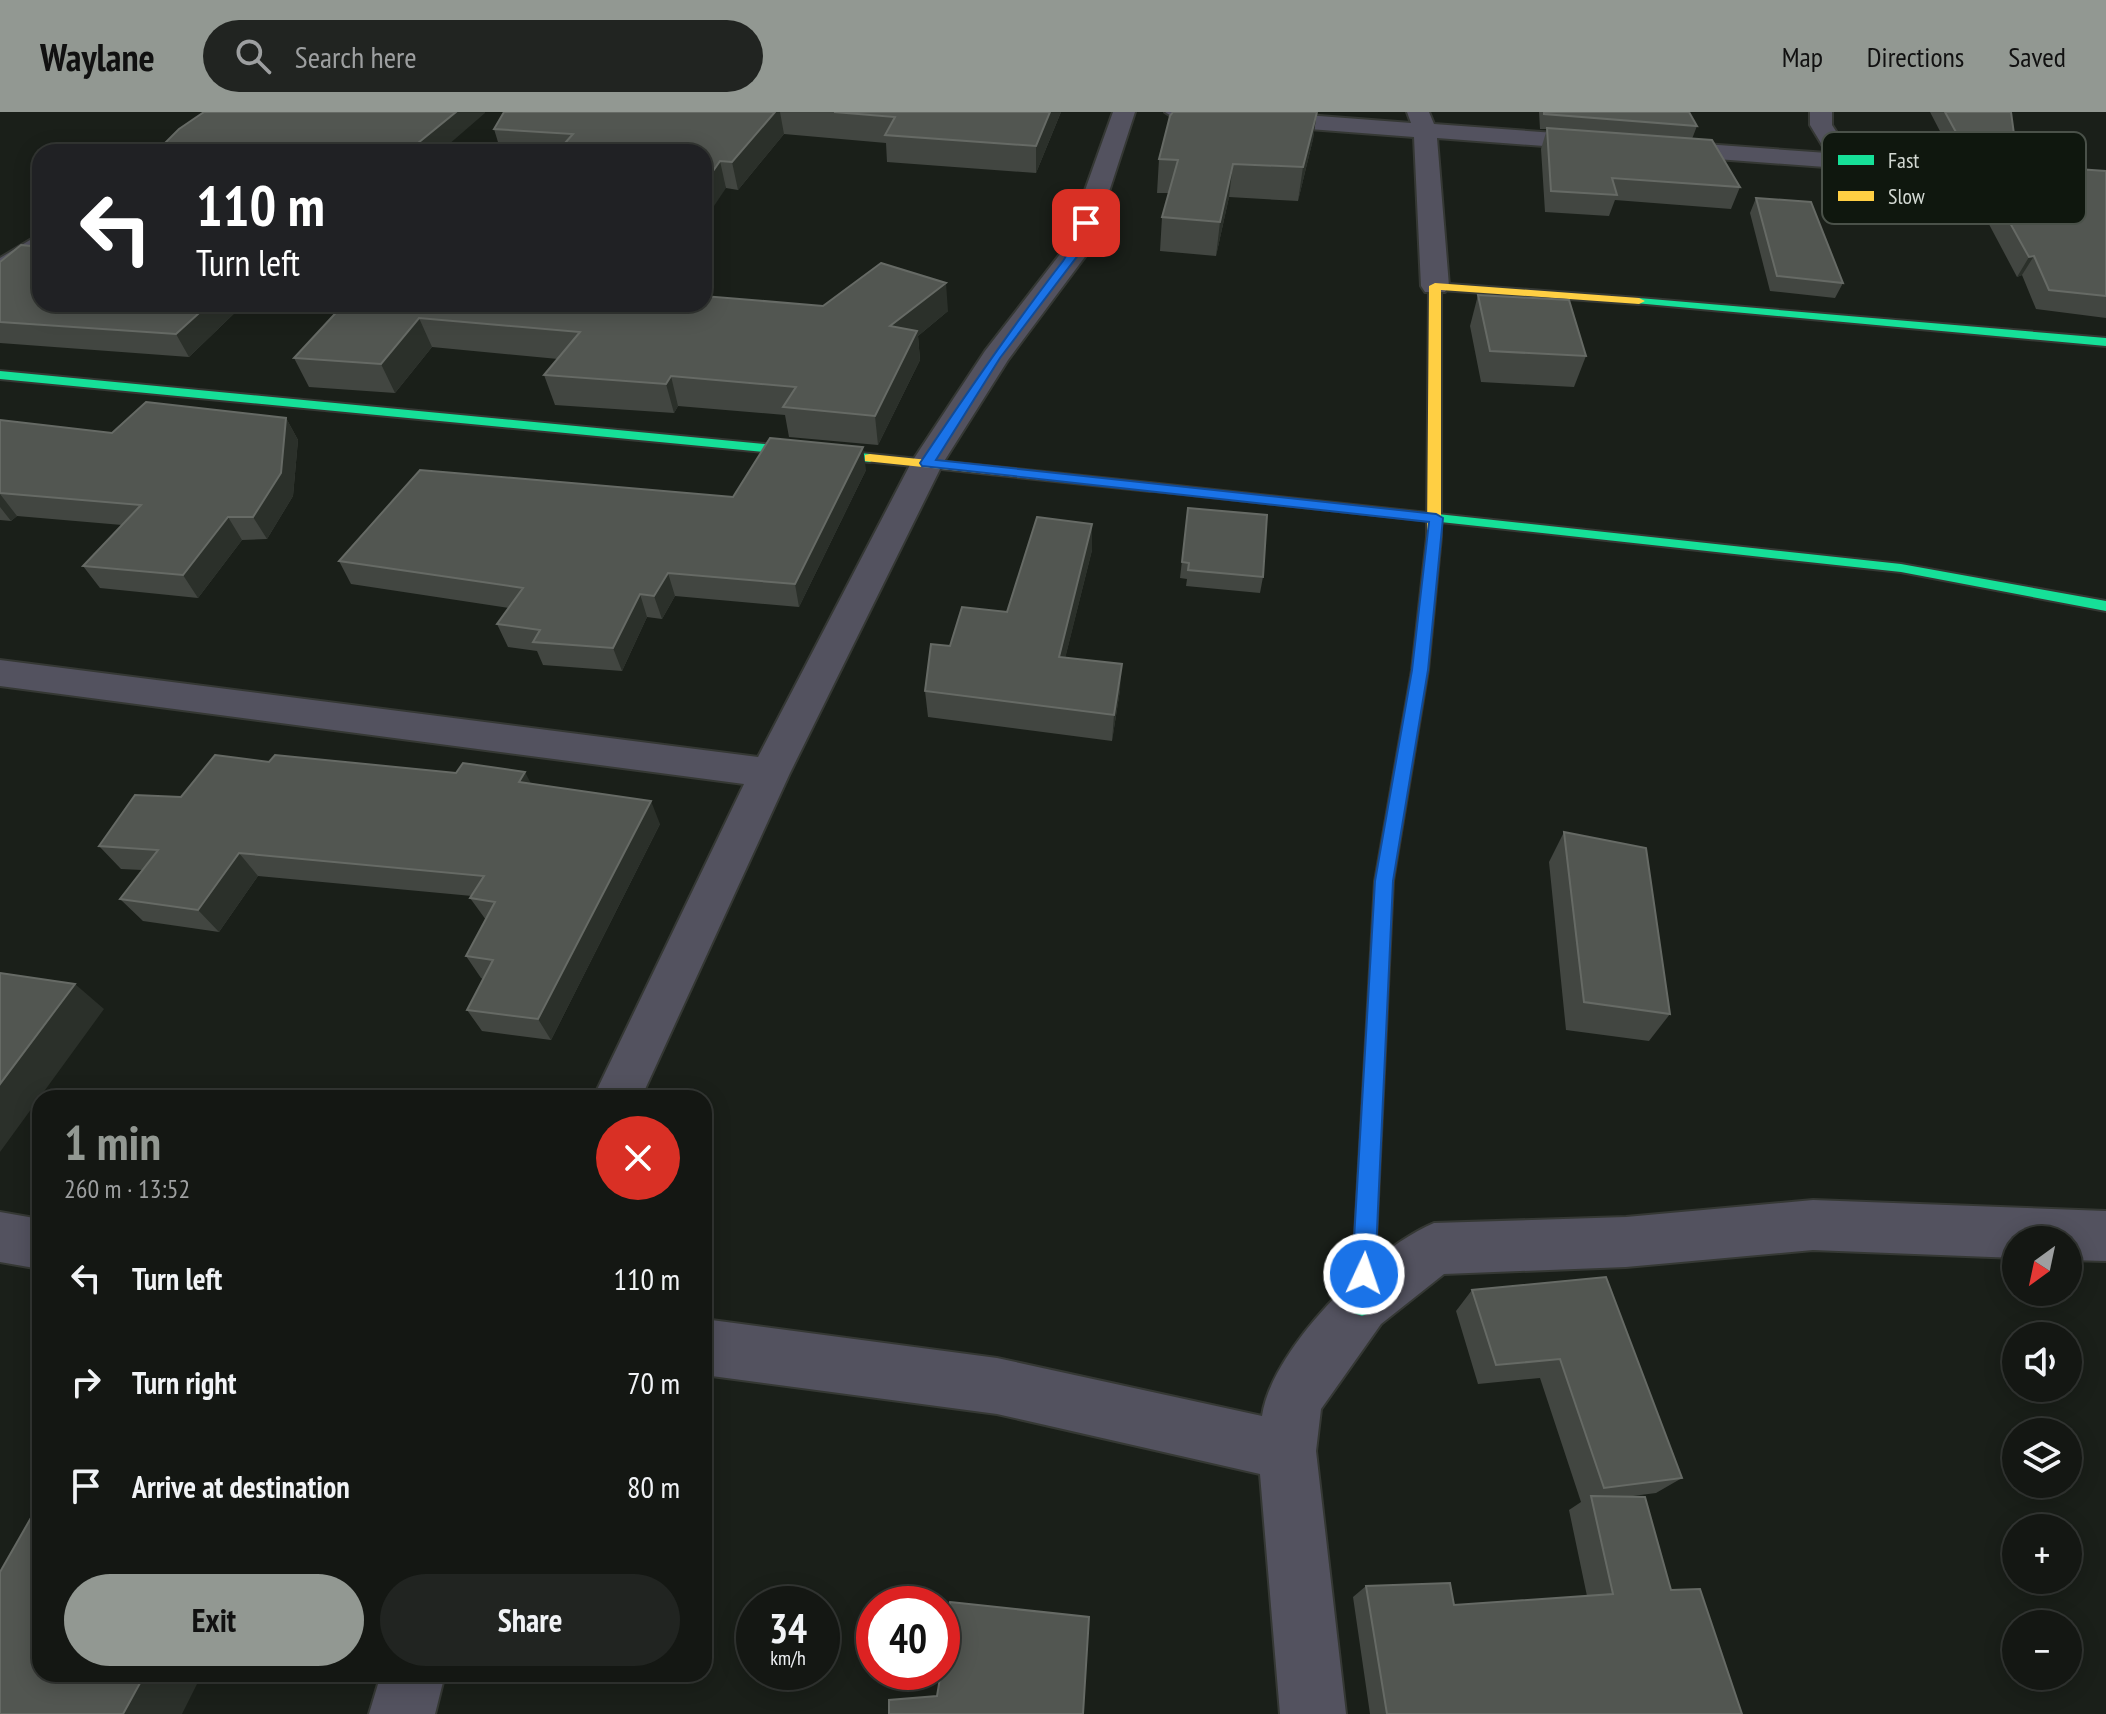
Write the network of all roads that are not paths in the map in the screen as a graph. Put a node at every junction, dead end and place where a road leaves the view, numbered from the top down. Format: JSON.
{"nodes":[{"id":1,"x":1124,"y":112,"type":"edge"},
{"id":2,"x":1176,"y":112,"type":"edge"},
{"id":3,"x":1821,"y":112,"type":"edge"},
{"id":4,"x":1422,"y":121,"type":"edge"},
{"id":5,"x":1825,"y":132,"type":"edge"},
{"id":6,"x":1822,"y":160,"type":"edge"},
{"id":7,"x":2086,"y":180,"type":"edge"},
{"id":8,"x":2106,"y":181,"type":"edge"},
{"id":9,"x":32,"y":248,"type":"edge"},
{"id":10,"x":0,"y":270,"type":"edge"},
{"id":11,"x":1435,"y":286,"type":"junction"},
{"id":12,"x":2106,"y":342,"type":"edge"},
{"id":13,"x":0,"y":375,"type":"edge"},
{"id":14,"x":927,"y":463,"type":"junction"},
{"id":15,"x":1436,"y":518,"type":"junction"},
{"id":16,"x":2106,"y":606,"type":"edge"},
{"id":17,"x":0,"y":673,"type":"edge"},
{"id":18,"x":770,"y":773,"type":"junction"},
{"id":19,"x":621,"y":1090,"type":"edge"},
{"id":20,"x":2106,"y":1236,"type":"edge"},
{"id":21,"x":0,"y":1237,"type":"edge"},
{"id":22,"x":32,"y":1243,"type":"edge"},
{"id":23,"x":1362,"y":1305,"type":"junction"},
{"id":24,"x":712,"y":1348,"type":"edge"},
{"id":25,"x":1287,"y":1451,"type":"junction"},
{"id":26,"x":411,"y":1682,"type":"edge"},
{"id":27,"x":402,"y":1714,"type":"edge"},
{"id":28,"x":1313,"y":1714,"type":"edge"}],
"edges":[{"from":1,"to":14,"type":"street"},
{"from":2,"to":4,"type":"street"},
{"from":3,"to":5,"type":"street"},
{"from":4,"to":6,"type":"street"},
{"from":4,"to":11,"type":"street"},
{"from":7,"to":8,"type":"street"},
{"from":9,"to":10,"type":"street"},
{"from":11,"to":12,"type":"street"},
{"from":11,"to":15,"type":"street"},
{"from":13,"to":14,"type":"street"},
{"from":14,"to":15,"type":"street"},
{"from":14,"to":18,"type":"street"},
{"from":15,"to":16,"type":"street"},
{"from":15,"to":23,"type":"street"},
{"from":17,"to":18,"type":"street"},
{"from":18,"to":19,"type":"street"},
{"from":20,"to":23,"type":"street"},
{"from":21,"to":22,"type":"street"},
{"from":23,"to":25,"type":"street"},
{"from":24,"to":25,"type":"street"},
{"from":25,"to":28,"type":"street"},
{"from":26,"to":27,"type":"street"}]}
